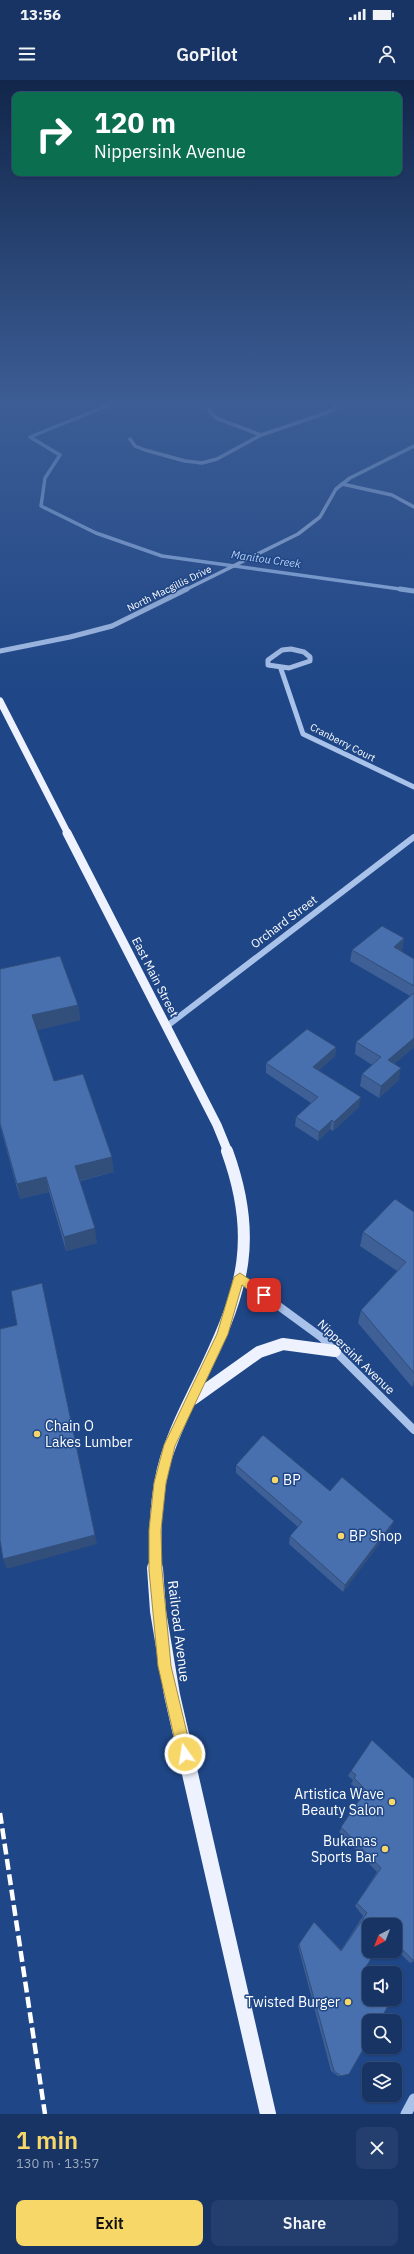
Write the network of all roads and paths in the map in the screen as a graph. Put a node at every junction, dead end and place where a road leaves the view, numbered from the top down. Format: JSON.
{"nodes":[{"id":1,"x":331,"y":498,"type":"edge"},
{"id":2,"x":397,"y":498,"type":"edge"},
{"id":3,"x":414,"y":507,"type":"edge"},
{"id":4,"x":0,"y":651,"type":"edge"},
{"id":5,"x":281,"y":669,"type":"junction"},
{"id":6,"x":0,"y":701,"type":"edge"},
{"id":7,"x":414,"y":787,"type":"edge"},
{"id":8,"x":414,"y":837,"type":"edge"},
{"id":9,"x":166,"y":1026,"type":"junction"},
{"id":10,"x":240,"y":1277,"type":"junction"},
{"id":11,"x":335,"y":1351,"type":"junction"},
{"id":12,"x":191,"y":1400,"type":"junction"},
{"id":13,"x":414,"y":1430,"type":"edge"},
{"id":14,"x":414,"y":2098,"type":"edge"},
{"id":15,"x":268,"y":2114,"type":"edge"},
{"id":16,"x":406,"y":2114,"type":"edge"}],
"edges":[{"from":1,"to":4,"type":"street","name":"North Macgillis Drive"},
{"from":2,"to":3,"type":"street"},
{"from":5,"to":5,"type":"street"},
{"from":5,"to":7,"type":"street","name":"Cranberry Court"},
{"from":6,"to":9,"type":"main road","name":"East Main Street"},
{"from":8,"to":9,"type":"street","name":"Orchard Street"},
{"from":9,"to":10,"type":"main road","name":"East Main Street"},
{"from":10,"to":11,"type":"street","name":"Nippersink Avenue"},
{"from":10,"to":12,"type":"main road","name":"Railroad Avenue"},
{"from":11,"to":12,"type":"main road"},
{"from":11,"to":13,"type":"street","name":"Nippersink Avenue"},
{"from":12,"to":15,"type":"main road","name":"Railroad Avenue"},
{"from":14,"to":16,"type":"street"}]}
